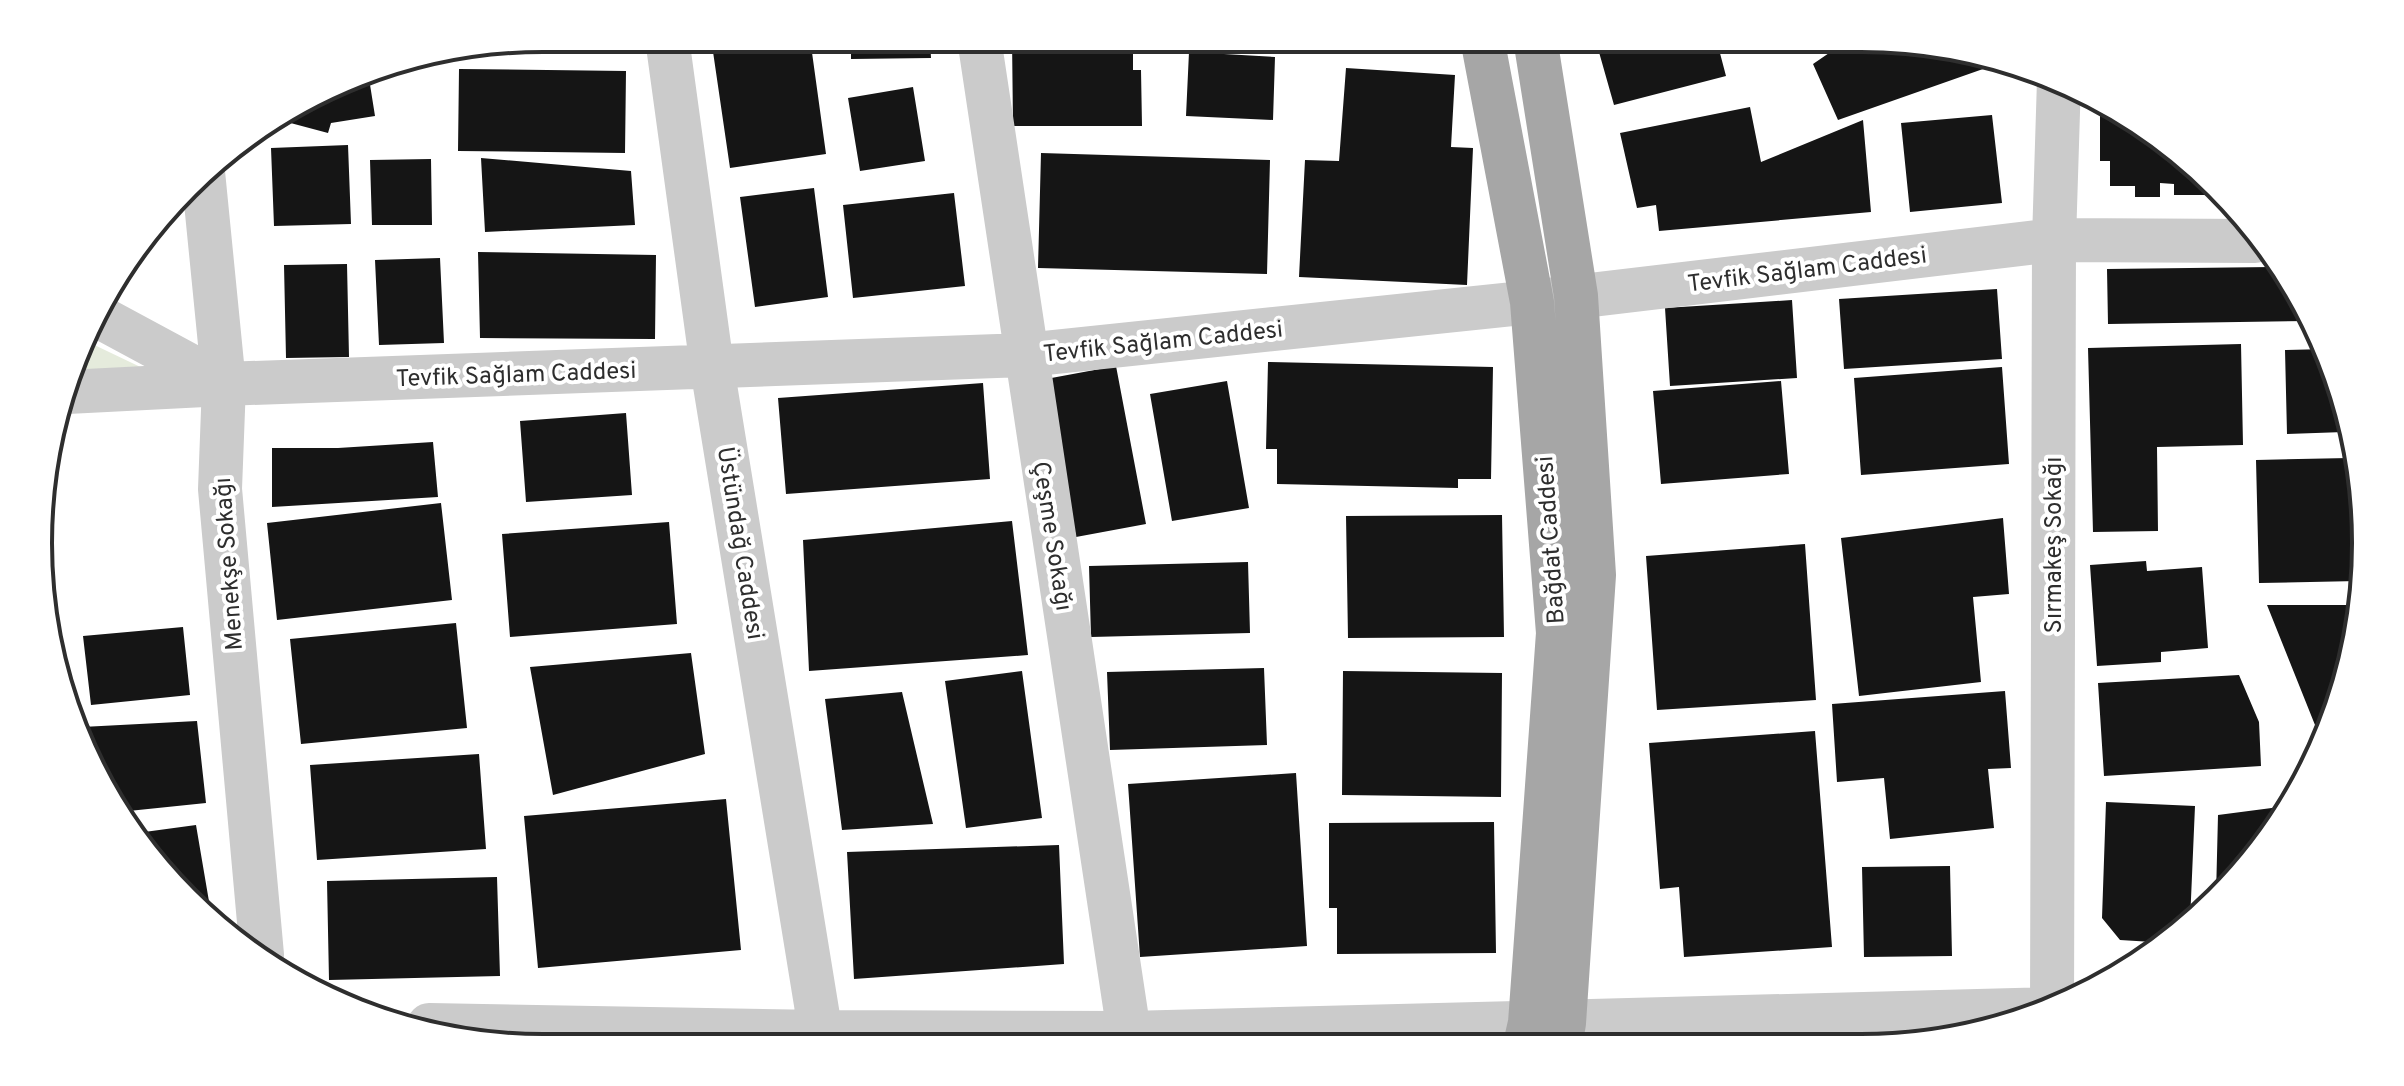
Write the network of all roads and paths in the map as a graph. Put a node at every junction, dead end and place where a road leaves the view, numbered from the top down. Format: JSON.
{"nodes":[{"id":1,"x":669,"y":52,"type":"edge"},
{"id":2,"x":981,"y":52,"type":"edge"},
{"id":3,"x":1485,"y":52,"type":"edge"},
{"id":4,"x":1537,"y":52,"type":"edge"},
{"id":5,"x":2059,"y":94,"type":"edge"},
{"id":6,"x":205,"y":188,"type":"edge"},
{"id":7,"x":2054,"y":240,"type":"junction"},
{"id":8,"x":2248,"y":241,"type":"edge"},
{"id":9,"x":1576,"y":296,"type":"junction"},
{"id":10,"x":1532,"y":302,"type":"junction"},
{"id":11,"x":106,"y":320,"type":"edge"},
{"id":12,"x":1026,"y":355,"type":"junction"},
{"id":13,"x":712,"y":367,"type":"junction"},
{"id":14,"x":224,"y":384,"type":"junction"},
{"id":15,"x":76,"y":392,"type":"edge"},
{"id":16,"x":261,"y":945,"type":"edge"},
{"id":17,"x":2053,"y":995,"type":"edge"},
{"id":18,"x":2008,"y":1011,"type":"edge"},
{"id":19,"x":453,"y":1026,"type":"edge"},
{"id":20,"x":1129,"y":1033,"type":"junction"},
{"id":21,"x":665,"y":1034,"type":"edge"},
{"id":22,"x":821,"y":1034,"type":"edge"},
{"id":23,"x":1085,"y":1034,"type":"edge"},
{"id":24,"x":1545,"y":1034,"type":"edge"}],
"edges":[{"from":1,"to":13,"type":"street","name":"Üstündağ Caddesi"},
{"from":2,"to":12,"type":"street","name":"Çeşme Sokağı"},
{"from":3,"to":10,"type":"main road","name":"Bağdat Caddesi"},
{"from":4,"to":9,"type":"main road","name":"Bağdat Caddesi"},
{"from":5,"to":7,"type":"street","name":"Sırmakeş Sokağı"},
{"from":6,"to":14,"type":"street","name":"Menekşe Sokağı"},
{"from":7,"to":8,"type":"street","name":"Tevfik Sağlam Caddesi"},
{"from":7,"to":9,"type":"street","name":"Tevfik Sağlam Caddesi"},
{"from":7,"to":17,"type":"street","name":"Sırmakeş Sokağı"},
{"from":9,"to":10,"type":"street","name":"Tevfik Sağlam Caddesi"},
{"from":9,"to":24,"type":"main road","name":"Bağdat Caddesi"},
{"from":10,"to":12,"type":"street","name":"Tevfik Sağlam Caddesi"},
{"from":10,"to":24,"type":"main road","name":"Bağdat Caddesi"},
{"from":11,"to":14,"type":"street"},
{"from":12,"to":13,"type":"street","name":"Tevfik Sağlam Caddesi"},
{"from":12,"to":20,"type":"street","name":"Çeşme Sokağı"},
{"from":13,"to":14,"type":"street","name":"Tevfik Sağlam Caddesi"},
{"from":13,"to":22,"type":"street","name":"Üstündağ Caddesi"},
{"from":14,"to":15,"type":"street","name":"Tevfik Sağlam Caddesi"},
{"from":14,"to":16,"type":"street","name":"Menekşe Sokağı"},
{"from":18,"to":24,"type":"street"},
{"from":19,"to":21,"type":"street"},
{"from":20,"to":23,"type":"street"},
{"from":20,"to":24,"type":"street"}]}
